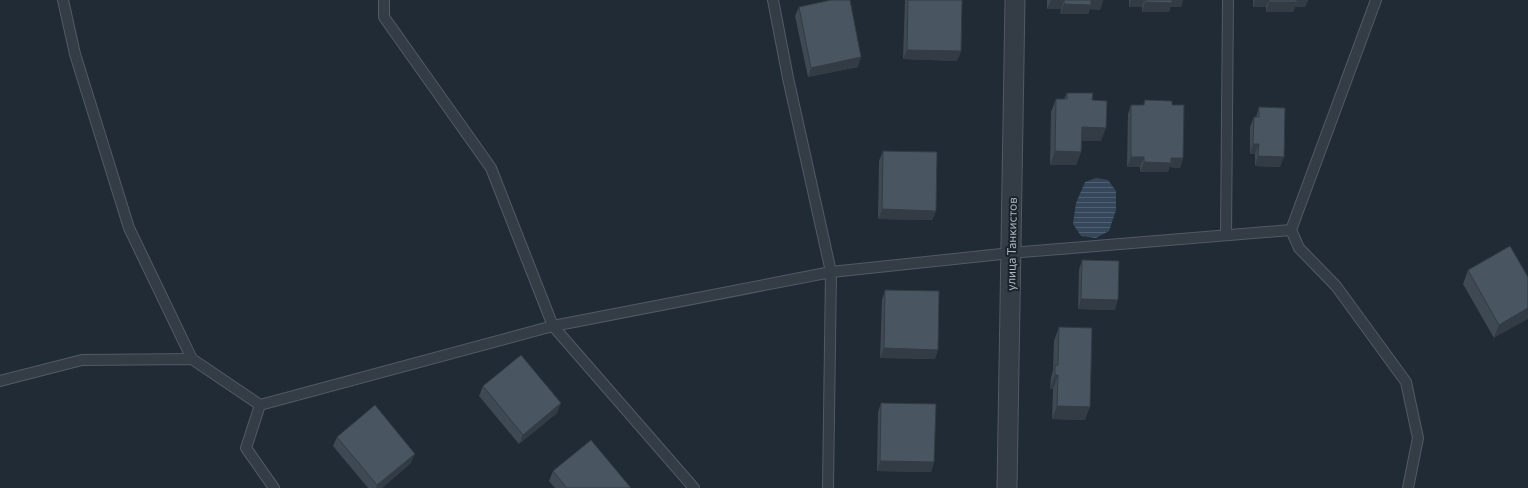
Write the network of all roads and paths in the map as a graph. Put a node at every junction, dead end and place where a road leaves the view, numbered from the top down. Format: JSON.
{"nodes":[{"id":1,"x":63,"y":0,"type":"edge"},
{"id":2,"x":384,"y":0,"type":"edge"},
{"id":3,"x":773,"y":0,"type":"edge"},
{"id":4,"x":1015,"y":0,"type":"edge"},
{"id":5,"x":1228,"y":0,"type":"edge"},
{"id":6,"x":1376,"y":0,"type":"edge"},
{"id":7,"x":1291,"y":230,"type":"junction"},
{"id":8,"x":1226,"y":235,"type":"junction"},
{"id":9,"x":1011,"y":253,"type":"junction"},
{"id":10,"x":831,"y":272,"type":"junction"},
{"id":11,"x":553,"y":326,"type":"junction"},
{"id":12,"x":192,"y":359,"type":"junction"},
{"id":13,"x":0,"y":381,"type":"edge"},
{"id":14,"x":260,"y":405,"type":"junction"},
{"id":15,"x":274,"y":488,"type":"edge"},
{"id":16,"x":694,"y":488,"type":"edge"},
{"id":17,"x":828,"y":488,"type":"edge"},
{"id":18,"x":1007,"y":488,"type":"edge"},
{"id":19,"x":1408,"y":488,"type":"edge"}],
"edges":[{"from":1,"to":12,"type":"lane"},
{"from":2,"to":11,"type":"lane"},
{"from":3,"to":10,"type":"lane"},
{"from":4,"to":9,"type":"street","name":"улица Танкистов"},
{"from":5,"to":8,"type":"lane"},
{"from":6,"to":7,"type":"lane"},
{"from":7,"to":8,"type":"lane"},
{"from":7,"to":19,"type":"lane"},
{"from":8,"to":9,"type":"lane"},
{"from":9,"to":10,"type":"lane"},
{"from":9,"to":18,"type":"street","name":"улица Танкистов"},
{"from":10,"to":11,"type":"lane"},
{"from":10,"to":17,"type":"lane"},
{"from":11,"to":14,"type":"lane"},
{"from":11,"to":16,"type":"lane"},
{"from":12,"to":13,"type":"lane"},
{"from":12,"to":14,"type":"lane"},
{"from":14,"to":15,"type":"lane"}]}
